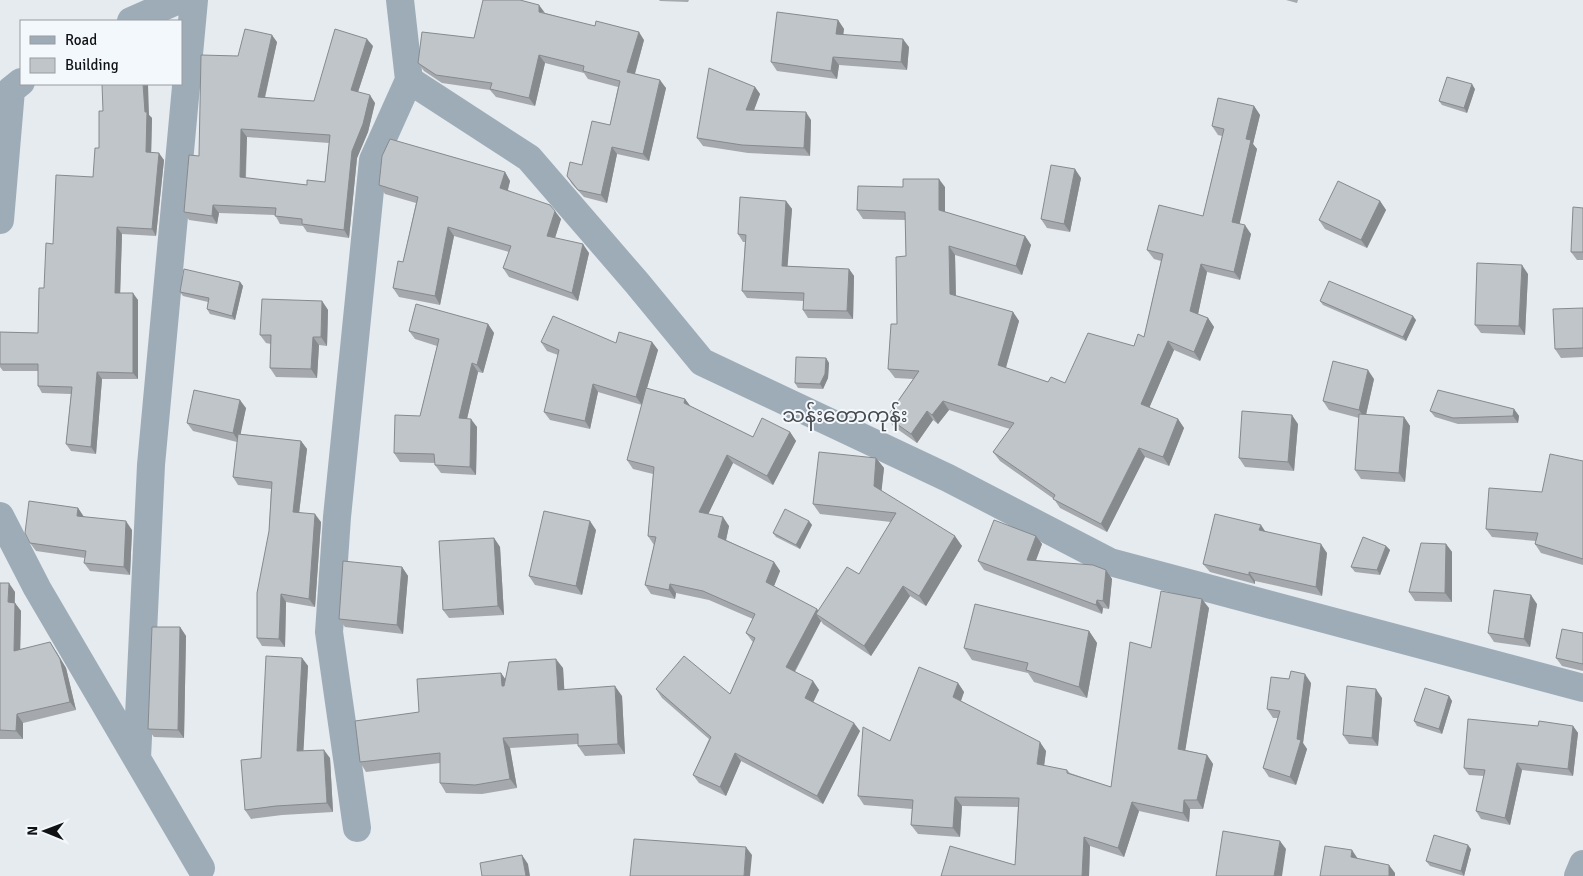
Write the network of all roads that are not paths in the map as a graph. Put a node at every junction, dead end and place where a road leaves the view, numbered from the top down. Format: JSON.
{"nodes":[{"id":1,"x":179,"y":0,"type":"edge"},
{"id":2,"x":194,"y":0,"type":"edge"},
{"id":3,"x":400,"y":0,"type":"edge"},
{"id":4,"x":133,"y":20,"type":"edge"},
{"id":5,"x":409,"y":80,"type":"junction"},
{"id":6,"x":20,"y":83,"type":"edge"},
{"id":7,"x":0,"y":220,"type":"edge"},
{"id":8,"x":0,"y":516,"type":"edge"},
{"id":9,"x":1583,"y":688,"type":"edge"},
{"id":10,"x":137,"y":758,"type":"junction"},
{"id":11,"x":357,"y":828,"type":"dead end"},
{"id":12,"x":1583,"y":864,"type":"edge"},
{"id":13,"x":202,"y":868,"type":"dead end"},
{"id":14,"x":1578,"y":876,"type":"edge"}],
"edges":[{"from":1,"to":4,"type":"street"},
{"from":2,"to":10,"type":"street"},
{"from":3,"to":5,"type":"street"},
{"from":5,"to":9,"type":"street"},
{"from":5,"to":11,"type":"street"},
{"from":6,"to":7,"type":"street"},
{"from":8,"to":10,"type":"street"},
{"from":10,"to":13,"type":"street"},
{"from":12,"to":14,"type":"street"}]}
